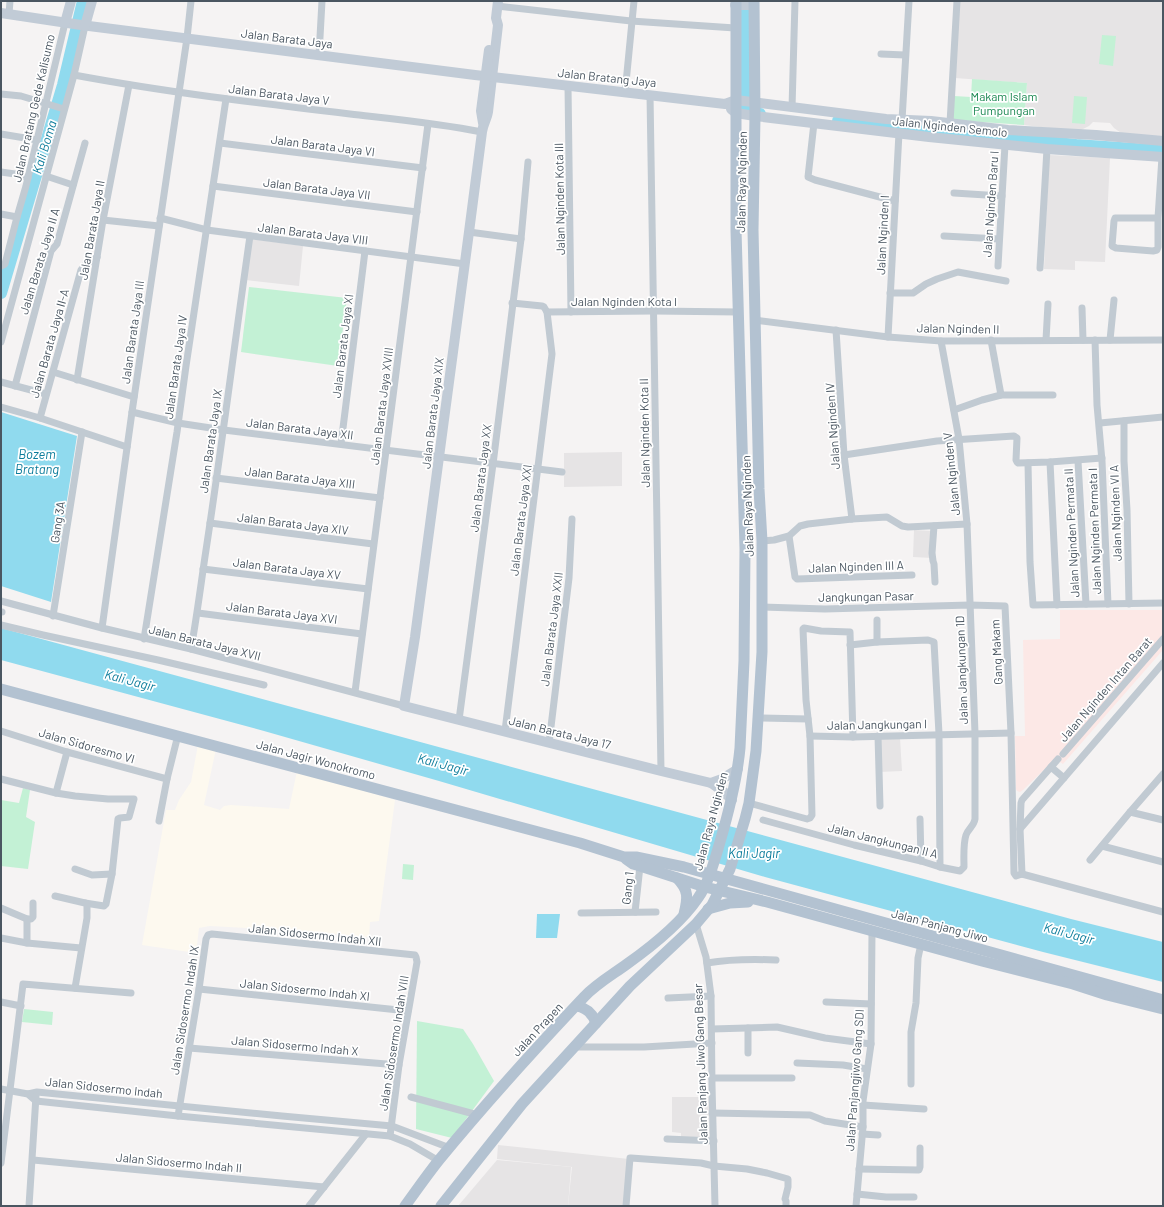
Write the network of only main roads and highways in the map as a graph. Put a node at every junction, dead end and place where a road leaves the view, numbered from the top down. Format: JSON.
{"nodes":[{"id":1,"x":71,"y":1,"type":"edge"},
{"id":2,"x":92,"y":1,"type":"edge"},
{"id":3,"x":497,"y":3,"type":"edge"},
{"id":4,"x":744,"y":4,"type":"edge"},
{"id":5,"x":5,"y":14,"type":"edge"},
{"id":6,"x":66,"y":23,"type":"junction"},
{"id":7,"x":83,"y":25,"type":"junction"},
{"id":8,"x":489,"y":77,"type":"junction"},
{"id":9,"x":725,"y":104,"type":"junction"},
{"id":10,"x":750,"y":106,"type":"junction"},
{"id":11,"x":736,"y":113,"type":"junction"},
{"id":12,"x":930,"y":129,"type":"junction"},
{"id":13,"x":1163,"y":141,"type":"edge"},
{"id":14,"x":1135,"y":147,"type":"junction"},
{"id":15,"x":1162,"y":157,"type":"edge"},
{"id":16,"x":736,"y":230,"type":"junction"},
{"id":17,"x":753,"y":230,"type":"junction"},
{"id":18,"x":759,"y":489,"type":"junction"},
{"id":19,"x":744,"y":490,"type":"junction"},
{"id":20,"x":1,"y":689,"type":"edge"},
{"id":21,"x":404,"y":706,"type":"joint"},
{"id":22,"x":738,"y":769,"type":"junction"},
{"id":23,"x":711,"y":783,"type":"junction"},
{"id":24,"x":732,"y":800,"type":"junction"},
{"id":25,"x":624,"y":857,"type":"junction"},
{"id":26,"x":710,"y":875,"type":"junction"},
{"id":27,"x":677,"y":878,"type":"junction"},
{"id":28,"x":725,"y":880,"type":"junction"},
{"id":29,"x":704,"y":887,"type":"junction"},
{"id":30,"x":720,"y":890,"type":"junction"},
{"id":31,"x":767,"y":902,"type":"junction"},
{"id":32,"x":708,"y":909,"type":"junction"},
{"id":33,"x":684,"y":914,"type":"junction"},
{"id":34,"x":1093,"y":986,"type":"junction"},
{"id":35,"x":1108,"y":990,"type":"junction"},
{"id":36,"x":1163,"y":1000,"type":"edge"},
{"id":37,"x":581,"y":1007,"type":"junction"},
{"id":38,"x":1163,"y":1009,"type":"edge"},
{"id":39,"x":594,"y":1020,"type":"junction"},
{"id":40,"x":405,"y":1206,"type":"edge"},
{"id":41,"x":441,"y":1206,"type":"edge"}],
"edges":[{"from":1,"to":6,"type":"main road"},
{"from":2,"to":7,"type":"main road"},
{"from":3,"to":8,"type":"main road","name":"Jalan Barata Jaya XIX"},
{"from":4,"to":10,"type":"main road"},
{"from":4,"to":10,"type":"main road"},
{"from":5,"to":6,"type":"main road","name":"Jalan Barata Jaya"},
{"from":6,"to":7,"type":"main road","name":"Jalan Barata Jaya"},
{"from":7,"to":8,"type":"main road","name":"Jalan Barata Jaya"},
{"from":8,"to":9,"type":"main road","name":"Jalan Bratang Jaya"},
{"from":8,"to":21,"type":"main road","name":"Jalan Barata Jaya XIX"},
{"from":9,"to":10,"type":"main road","name":"Jalan Bratang Jaya"},
{"from":9,"to":11,"type":"main road"},
{"from":10,"to":11,"type":"main road","name":"Jalan Raya Nginden"},
{"from":10,"to":11,"type":"main road","name":"Jalan Nginden Semolo"},
{"from":10,"to":12,"type":"main road","name":"Jalan Nginden Semolo"},
{"from":10,"to":12,"type":"main road","name":"Jalan Nginden Semolo"},
{"from":10,"to":17,"type":"main road","name":"Jalan Raya Nginden"},
{"from":11,"to":16,"type":"main road","name":"Jalan Raya Nginden"},
{"from":12,"to":14,"type":"main road","name":"Jalan Nginden Semolo"},
{"from":12,"to":14,"type":"main road","name":"Jalan Nginden Semolo"},
{"from":13,"to":14,"type":"main road","name":"Jalan Nginden Semolo"},
{"from":14,"to":15,"type":"main road","name":"Jalan Nginden Semolo"},
{"from":16,"to":17,"type":"main road"},
{"from":16,"to":19,"type":"main road","name":"Jalan Raya Nginden"},
{"from":17,"to":18,"type":"main road","name":"Jalan Raya Nginden"},
{"from":18,"to":19,"type":"main road"},
{"from":18,"to":28,"type":"main road","name":"Jalan Raya Nginden"},
{"from":19,"to":22,"type":"main road","name":"Jalan Raya Nginden"},
{"from":20,"to":25,"type":"main road","name":"Jalan Jagir Wonokromo"},
{"from":21,"to":23,"type":"main road","name":"Jalan Barata Jaya 17"},
{"from":22,"to":23,"type":"main road"},
{"from":22,"to":24,"type":"main road","name":"Jalan Raya Nginden"},
{"from":23,"to":24,"type":"main road","name":"Jalan Barata Jaya 17"},
{"from":24,"to":26,"type":"main road","name":"Jalan Raya Nginden"},
{"from":25,"to":26,"type":"main road","name":"Jalan Jagir Wonokromo"},
{"from":25,"to":27,"type":"main road","name":"Jalan Jagir Wonokromo"},
{"from":26,"to":28,"type":"main road","name":"Jalan Panjang Jiwo"},
{"from":26,"to":29,"type":"main road","name":"Jalan Raya Nginden"},
{"from":27,"to":29,"type":"main road","name":"Jalan Jagir Wonokromo"},
{"from":27,"to":33,"type":"main road"},
{"from":28,"to":30,"type":"main road","name":"Jalan Raya Nginden"},
{"from":28,"to":34,"type":"main road","name":"Jalan Panjang Jiwo"},
{"from":29,"to":30,"type":"main road","name":"Jalan Jagir Wonokromo"},
{"from":29,"to":33,"type":"main road","name":"Jalan Prapen"},
{"from":30,"to":31,"type":"main road","name":"Jalan Panjang Jiwo"},
{"from":30,"to":32,"type":"main road"},
{"from":31,"to":32,"type":"main road"},
{"from":31,"to":34,"type":"main road","name":"Jalan Panjang Jiwo"},
{"from":32,"to":39,"type":"main road"},
{"from":33,"to":37,"type":"main road","name":"Jalan Prapen"},
{"from":34,"to":35,"type":"main road","name":"Jalan Panjang Jiwo"},
{"from":35,"to":36,"type":"main road","name":"Jalan Panjang Jiwo"},
{"from":35,"to":38,"type":"main road","name":"Jalan Panjang Jiwo"},
{"from":37,"to":39,"type":"main road"},
{"from":37,"to":40,"type":"main road","name":"Jalan Prapen"},
{"from":39,"to":41,"type":"main road"}]}
